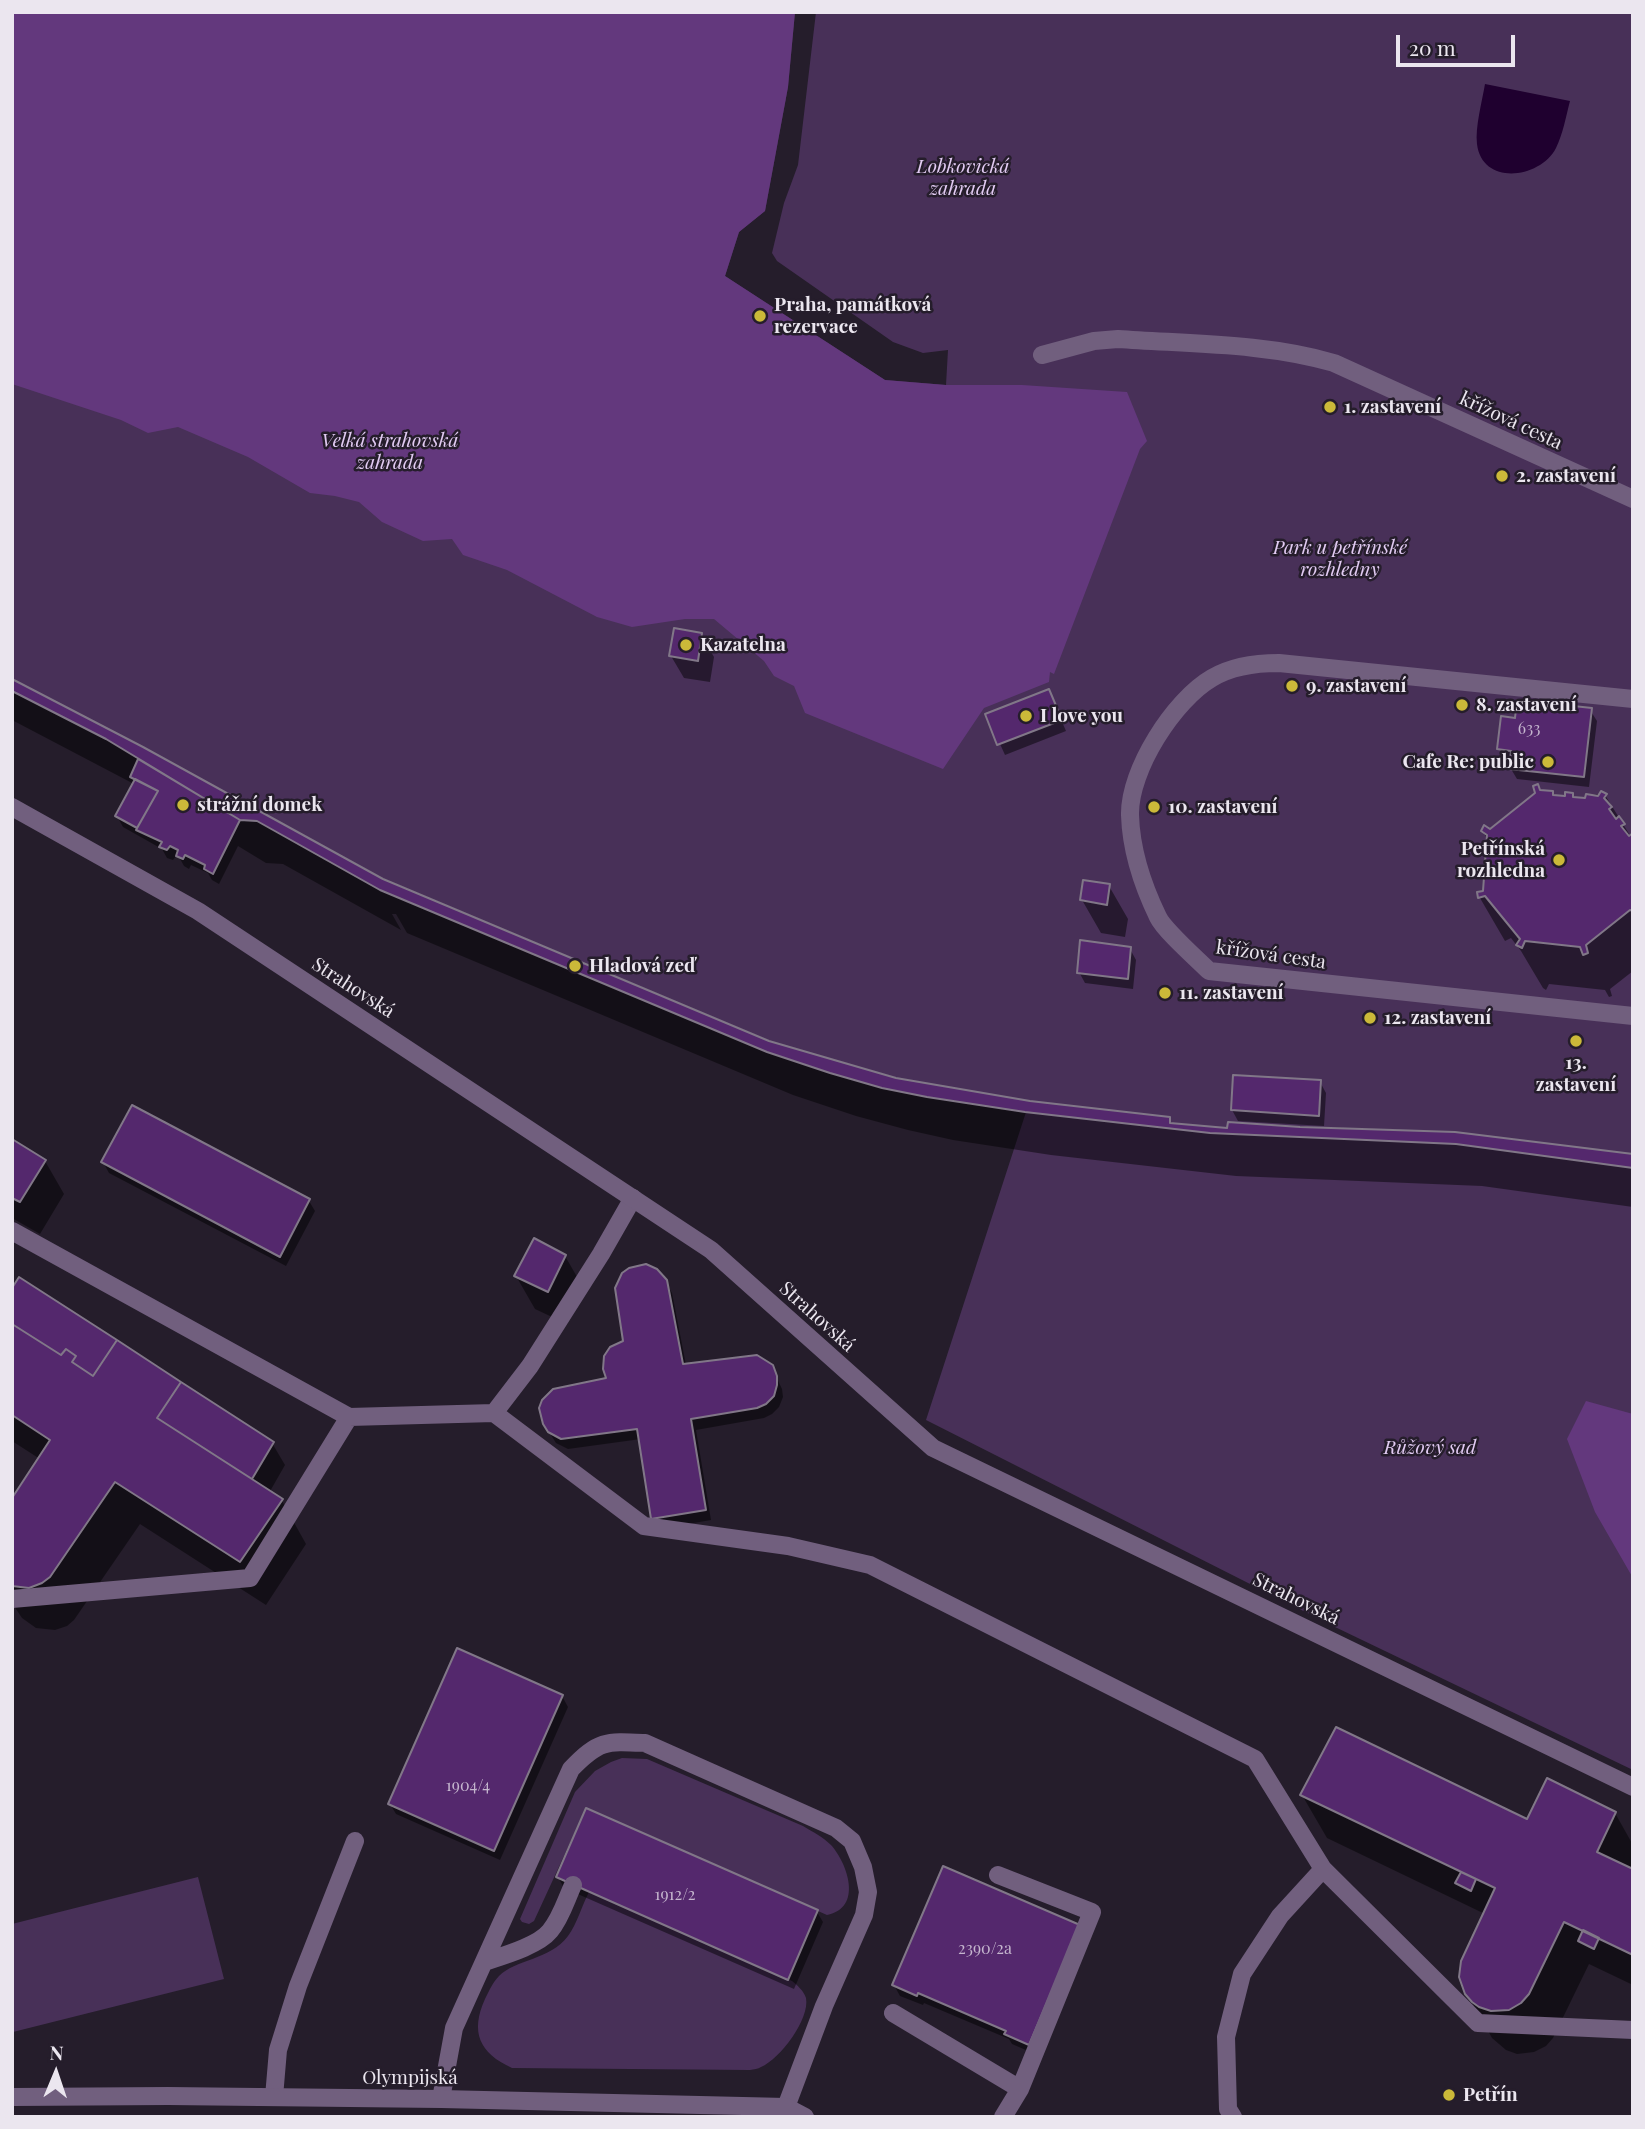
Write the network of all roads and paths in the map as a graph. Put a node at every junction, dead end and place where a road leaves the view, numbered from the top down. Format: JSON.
{"nodes":[{"id":1,"x":1042,"y":355,"type":"dead end"},
{"id":2,"x":1633,"y":499,"type":"edge"},
{"id":3,"x":1633,"y":699,"type":"edge"},
{"id":4,"x":12,"y":807,"type":"edge"},
{"id":5,"x":1633,"y":1016,"type":"edge"},
{"id":6,"x":633,"y":1198,"type":"junction"},
{"id":7,"x":12,"y":1231,"type":"edge"},
{"id":8,"x":494,"y":1413,"type":"junction"},
{"id":9,"x":349,"y":1417,"type":"junction"},
{"id":10,"x":12,"y":1599,"type":"edge"},
{"id":11,"x":1633,"y":1787,"type":"edge"},
{"id":12,"x":355,"y":1841,"type":"dead end"},
{"id":13,"x":1323,"y":1870,"type":"junction"},
{"id":14,"x":998,"y":1875,"type":"dead end"},
{"id":15,"x":573,"y":1885,"type":"dead end"},
{"id":16,"x":484,"y":1962,"type":"junction"},
{"id":17,"x":893,"y":2013,"type":"dead end"},
{"id":18,"x":1633,"y":2030,"type":"edge"},
{"id":19,"x":1020,"y":2089,"type":"junction"},
{"id":20,"x":12,"y":2097,"type":"edge"},
{"id":21,"x":274,"y":2097,"type":"junction"},
{"id":22,"x":441,"y":2099,"type":"junction"},
{"id":23,"x":786,"y":2107,"type":"junction"},
{"id":24,"x":804,"y":2117,"type":"edge"},
{"id":25,"x":1003,"y":2117,"type":"edge"},
{"id":26,"x":1233,"y":2117,"type":"edge"}],
"edges":[{"from":1,"to":2,"type":"street","name":"křížová cesta"},
{"from":3,"to":5,"type":"street","name":"křížová cesta"},
{"from":4,"to":6,"type":"street","name":"Strahovská"},
{"from":6,"to":8,"type":"street"},
{"from":6,"to":11,"type":"street","name":"Strahovská"},
{"from":7,"to":9,"type":"street"},
{"from":8,"to":9,"type":"street"},
{"from":8,"to":13,"type":"street"},
{"from":9,"to":10,"type":"street"},
{"from":12,"to":21,"type":"street"},
{"from":13,"to":18,"type":"street"},
{"from":13,"to":26,"type":"street"},
{"from":14,"to":19,"type":"street"},
{"from":15,"to":16,"type":"street"},
{"from":16,"to":22,"type":"street"},
{"from":16,"to":23,"type":"street"},
{"from":17,"to":19,"type":"street"},
{"from":19,"to":25,"type":"street"},
{"from":20,"to":21,"type":"street","name":"Olympijská"},
{"from":21,"to":22,"type":"street","name":"Olympijská"},
{"from":22,"to":23,"type":"street","name":"Olympijská"},
{"from":23,"to":24,"type":"street","name":"Olympijská"}]}
